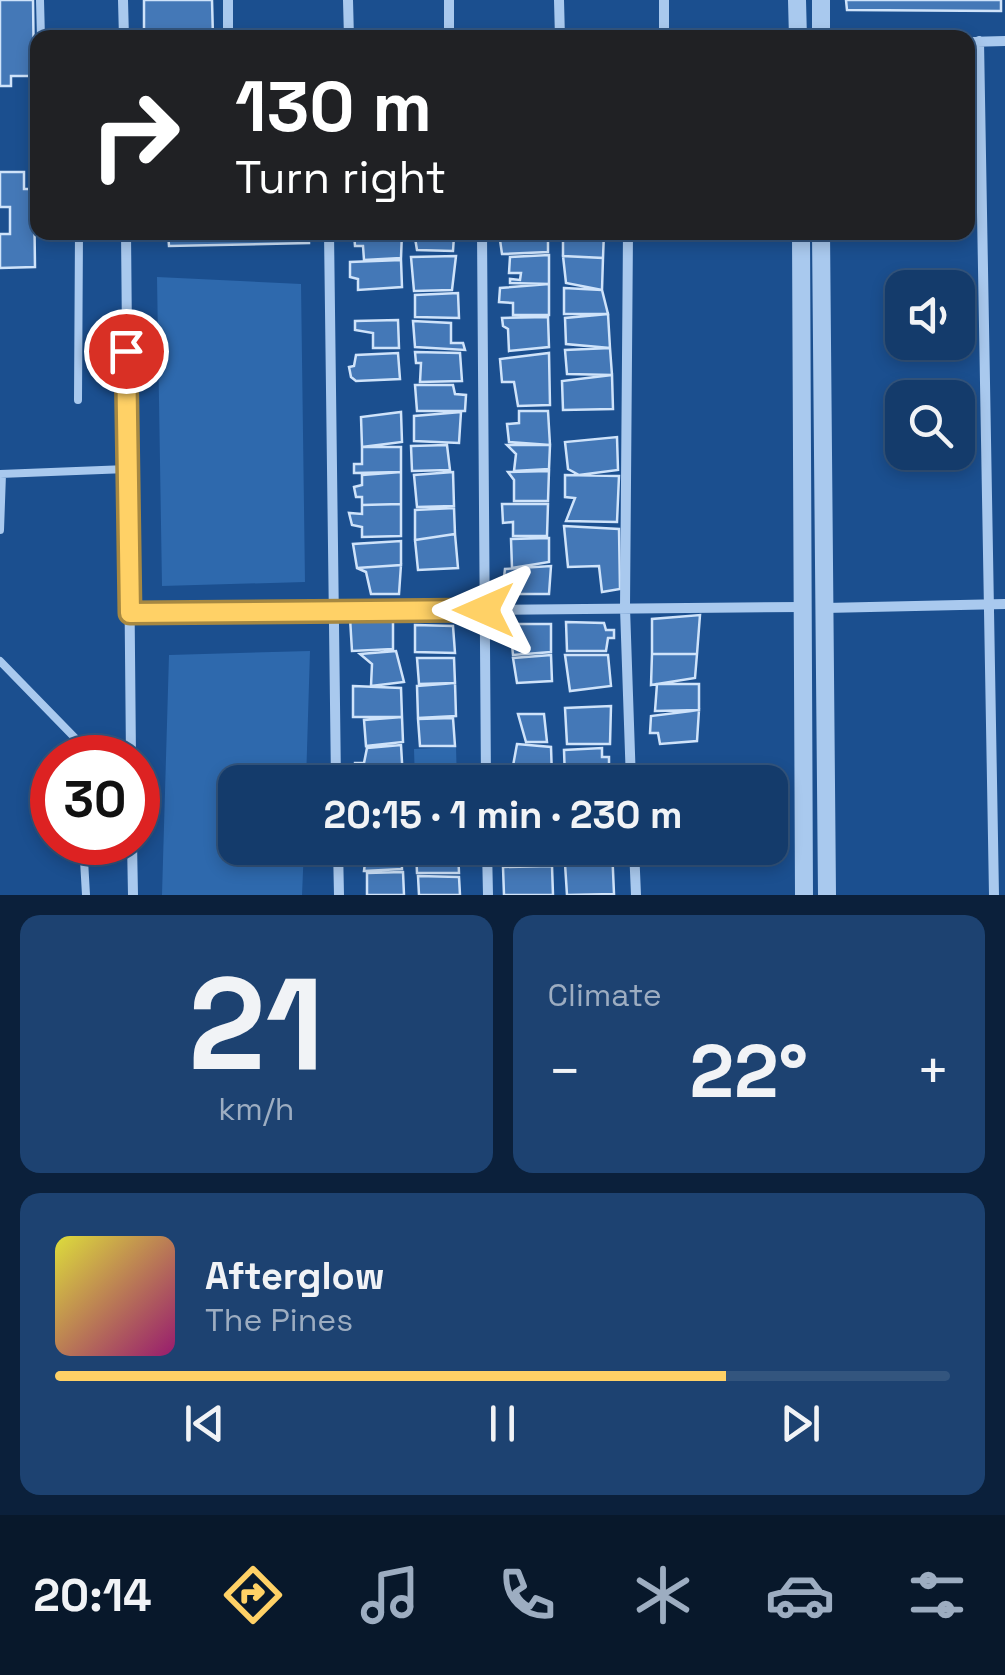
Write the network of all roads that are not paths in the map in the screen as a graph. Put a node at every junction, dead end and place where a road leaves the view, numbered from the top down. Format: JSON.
{"nodes":[{"id":1,"x":40,"y":0,"type":"edge"},
{"id":2,"x":124,"y":0,"type":"edge"},
{"id":3,"x":228,"y":0,"type":"edge"},
{"id":4,"x":348,"y":0,"type":"edge"},
{"id":5,"x":449,"y":0,"type":"edge"},
{"id":6,"x":559,"y":0,"type":"edge"},
{"id":7,"x":664,"y":0,"type":"edge"},
{"id":8,"x":798,"y":0,"type":"edge"},
{"id":9,"x":821,"y":0,"type":"edge"},
{"id":10,"x":41,"y":30,"type":"edge"},
{"id":11,"x":124,"y":30,"type":"edge"},
{"id":12,"x":228,"y":30,"type":"edge"},
{"id":13,"x":349,"y":30,"type":"edge"},
{"id":14,"x":449,"y":30,"type":"edge"},
{"id":15,"x":560,"y":30,"type":"edge"},
{"id":16,"x":664,"y":30,"type":"edge"},
{"id":17,"x":798,"y":30,"type":"edge"},
{"id":18,"x":821,"y":30,"type":"edge"},
{"id":19,"x":1005,"y":41,"type":"edge"},
{"id":20,"x":975,"y":42,"type":"edge"},
{"id":21,"x":975,"y":108,"type":"edge"},
{"id":22,"x":78,"y":240,"type":"edge"},
{"id":23,"x":126,"y":240,"type":"edge"},
{"id":24,"x":328,"y":240,"type":"edge"},
{"id":25,"x":482,"y":240,"type":"edge"},
{"id":26,"x":628,"y":240,"type":"edge"},
{"id":27,"x":801,"y":240,"type":"edge"},
{"id":28,"x":821,"y":240,"type":"edge"},
{"id":29,"x":78,"y":400,"type":"dead end"},
{"id":30,"x":824,"y":464,"type":"junction"},
{"id":31,"x":802,"y":466,"type":"junction"},
{"id":32,"x":128,"y":469,"type":"junction"},
{"id":33,"x":1,"y":474,"type":"edge"},
{"id":34,"x":0,"y":530,"type":"edge"},
{"id":35,"x":990,"y":604,"type":"junction"},
{"id":36,"x":1005,"y":604,"type":"edge"},
{"id":37,"x":803,"y":606,"type":"junction"},
{"id":38,"x":625,"y":608,"type":"junction"},
{"id":39,"x":825,"y":608,"type":"junction"},
{"id":40,"x":484,"y":610,"type":"junction"},
{"id":41,"x":332,"y":611,"type":"junction"},
{"id":42,"x":130,"y":613,"type":"junction"},
{"id":43,"x":0,"y":661,"type":"edge"},
{"id":44,"x":72,"y":735,"type":"edge"},
{"id":45,"x":131,"y":735,"type":"edge"},
{"id":46,"x":336,"y":765,"type":"edge"},
{"id":47,"x":486,"y":765,"type":"edge"},
{"id":48,"x":631,"y":765,"type":"edge"},
{"id":49,"x":84,"y":865,"type":"edge"},
{"id":50,"x":132,"y":865,"type":"edge"},
{"id":51,"x":338,"y":865,"type":"edge"},
{"id":52,"x":487,"y":865,"type":"edge"},
{"id":53,"x":635,"y":865,"type":"edge"},
{"id":54,"x":86,"y":895,"type":"edge"},
{"id":55,"x":133,"y":895,"type":"edge"},
{"id":56,"x":339,"y":895,"type":"edge"},
{"id":57,"x":488,"y":895,"type":"edge"},
{"id":58,"x":636,"y":895,"type":"edge"},
{"id":59,"x":804,"y":895,"type":"edge"},
{"id":60,"x":826,"y":895,"type":"edge"},
{"id":61,"x":994,"y":895,"type":"edge"}],
"edges":[{"from":1,"to":10,"type":"lane"},
{"from":2,"to":11,"type":"street"},
{"from":3,"to":12,"type":"street"},
{"from":4,"to":13,"type":"street"},
{"from":5,"to":14,"type":"street"},
{"from":6,"to":15,"type":"street"},
{"from":7,"to":16,"type":"street"},
{"from":8,"to":17,"type":"street"},
{"from":9,"to":18,"type":"street"},
{"from":19,"to":20,"type":"street"},
{"from":21,"to":35,"type":"street"},
{"from":22,"to":29,"type":"lane"},
{"from":23,"to":32,"type":"street"},
{"from":24,"to":41,"type":"street"},
{"from":25,"to":40,"type":"street"},
{"from":26,"to":38,"type":"street"},
{"from":27,"to":31,"type":"street"},
{"from":28,"to":30,"type":"street"},
{"from":30,"to":31,"type":"street"},
{"from":30,"to":39,"type":"street"},
{"from":31,"to":37,"type":"street"},
{"from":32,"to":33,"type":"lane"},
{"from":32,"to":42,"type":"street"},
{"from":33,"to":34,"type":"lane"},
{"from":35,"to":36,"type":"street"},
{"from":35,"to":39,"type":"street"},
{"from":35,"to":61,"type":"street"},
{"from":37,"to":38,"type":"street"},
{"from":37,"to":59,"type":"street"},
{"from":38,"to":40,"type":"street"},
{"from":38,"to":48,"type":"street"},
{"from":39,"to":60,"type":"street"},
{"from":40,"to":41,"type":"street"},
{"from":40,"to":47,"type":"street"},
{"from":41,"to":42,"type":"street"},
{"from":41,"to":46,"type":"street"},
{"from":42,"to":45,"type":"street"},
{"from":43,"to":44,"type":"lane"},
{"from":49,"to":54,"type":"lane"},
{"from":50,"to":55,"type":"street"},
{"from":51,"to":56,"type":"street"},
{"from":52,"to":57,"type":"street"},
{"from":53,"to":58,"type":"street"}]}
